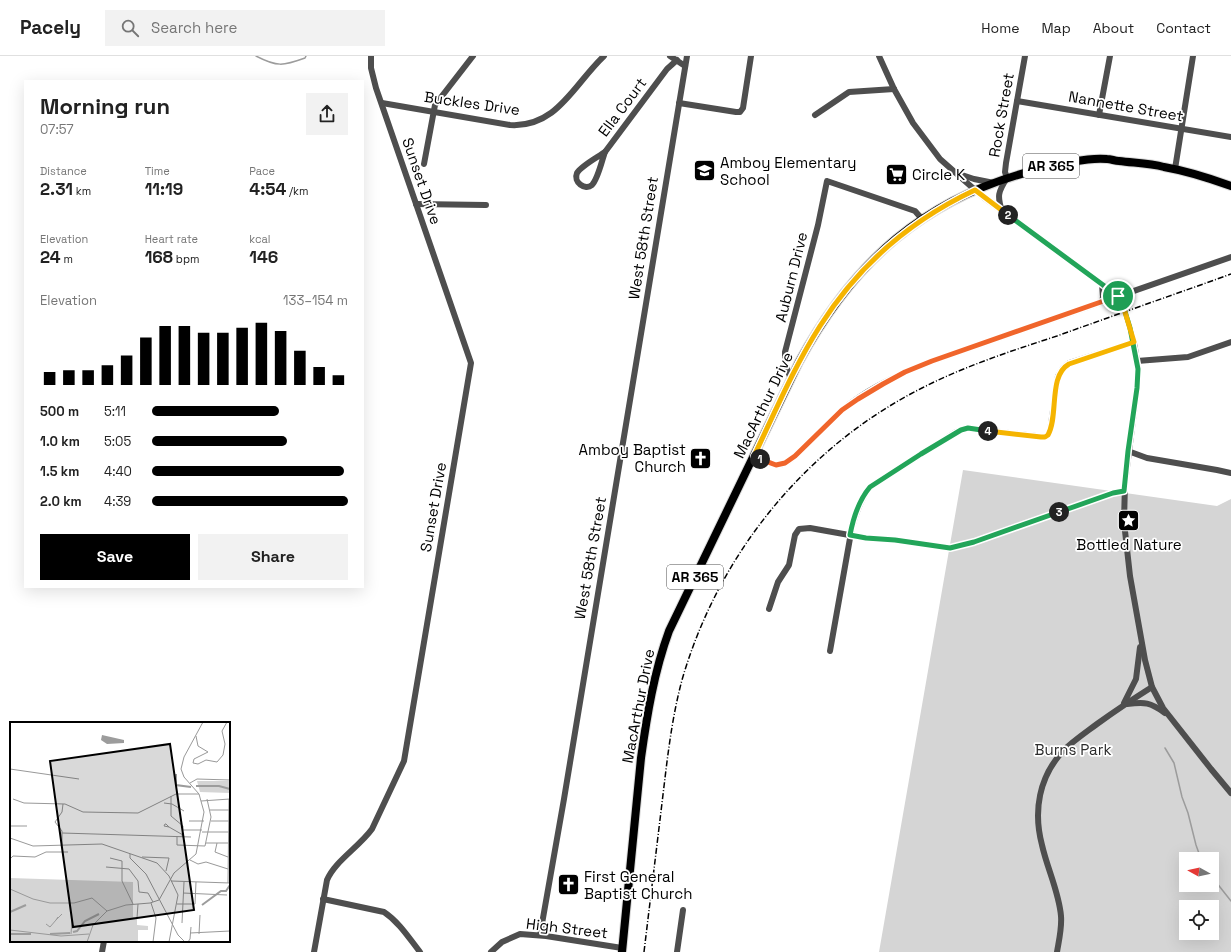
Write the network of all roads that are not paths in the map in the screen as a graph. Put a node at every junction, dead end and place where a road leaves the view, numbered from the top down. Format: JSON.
{"nodes":[{"id":1,"x":371,"y":56,"type":"edge"},
{"id":2,"x":474,"y":56,"type":"edge"},
{"id":3,"x":604,"y":56,"type":"edge"},
{"id":4,"x":670,"y":56,"type":"edge"},
{"id":5,"x":687,"y":56,"type":"edge"},
{"id":6,"x":751,"y":56,"type":"edge"},
{"id":7,"x":879,"y":56,"type":"edge"},
{"id":8,"x":1025,"y":56,"type":"edge"},
{"id":9,"x":1110,"y":56,"type":"edge"},
{"id":10,"x":1192,"y":56,"type":"edge"},
{"id":11,"x":676,"y":60,"type":"junction"},
{"id":12,"x":685,"y":66,"type":"junction"},
{"id":13,"x":894,"y":89,"type":"junction"},
{"id":14,"x":1017,"y":101,"type":"junction"},
{"id":15,"x":382,"y":103,"type":"junction"},
{"id":16,"x":679,"y":104,"type":"junction"},
{"id":17,"x":434,"y":111,"type":"junction"},
{"id":18,"x":815,"y":115,"type":"dead end"},
{"id":19,"x":1100,"y":115,"type":"junction"},
{"id":20,"x":1181,"y":129,"type":"junction"},
{"id":21,"x":1231,"y":137,"type":"edge"},
{"id":22,"x":605,"y":152,"type":"junction"},
{"id":23,"x":424,"y":164,"type":"dead end"},
{"id":24,"x":1175,"y":169,"type":"junction"},
{"id":25,"x":956,"y":173,"type":"junction"},
{"id":26,"x":1007,"y":178,"type":"junction"},
{"id":27,"x":994,"y":182,"type":"junction"},
{"id":28,"x":1231,"y":186,"type":"edge"},
{"id":29,"x":975,"y":190,"type":"junction"},
{"id":30,"x":416,"y":204,"type":"junction"},
{"id":31,"x":486,"y":205,"type":"dead end"},
{"id":32,"x":1002,"y":211,"type":"junction"},
{"id":33,"x":922,"y":219,"type":"junction"},
{"id":34,"x":1231,"y":256,"type":"edge"},
{"id":35,"x":1102,"y":284,"type":"junction"},
{"id":36,"x":1118,"y":296,"type":"junction"},
{"id":37,"x":1102,"y":302,"type":"junction"},
{"id":38,"x":1134,"y":342,"type":"junction"},
{"id":39,"x":1231,"y":342,"type":"edge"},
{"id":40,"x":1137,"y":361,"type":"junction"},
{"id":41,"x":791,"y":379,"type":"junction"},
{"id":42,"x":1128,"y":451,"type":"junction"},
{"id":43,"x":754,"y":456,"type":"junction"},
{"id":44,"x":1231,"y":473,"type":"edge"},
{"id":45,"x":1124,"y":491,"type":"junction"},
{"id":46,"x":850,"y":535,"type":"junction"},
{"id":47,"x":769,"y":609,"type":"dead end"},
{"id":48,"x":1141,"y":642,"type":"junction"},
{"id":49,"x":830,"y":651,"type":"dead end"},
{"id":50,"x":1152,"y":687,"type":"junction"},
{"id":51,"x":1123,"y":705,"type":"junction"},
{"id":52,"x":1169,"y":717,"type":"junction"},
{"id":53,"x":1231,"y":793,"type":"edge"},
{"id":54,"x":323,"y":899,"type":"junction"},
{"id":55,"x":683,"y":910,"type":"dead end"},
{"id":56,"x":540,"y":935,"type":"junction"},
{"id":57,"x":104,"y":942,"type":"edge"},
{"id":58,"x":622,"y":950,"type":"edge"},
{"id":59,"x":102,"y":952,"type":"edge"},
{"id":60,"x":314,"y":952,"type":"edge"},
{"id":61,"x":420,"y":952,"type":"edge"},
{"id":62,"x":491,"y":952,"type":"edge"},
{"id":63,"x":677,"y":952,"type":"edge"},
{"id":64,"x":1057,"y":952,"type":"edge"}],
"edges":[{"from":1,"to":15,"type":"street","name":"Sunset Drive"},
{"from":2,"to":17,"type":"street"},
{"from":3,"to":17,"type":"street","name":"Buckles Drive"},
{"from":4,"to":11,"type":"street"},
{"from":5,"to":12,"type":"street","name":"West 58th Street"},
{"from":6,"to":16,"type":"street"},
{"from":7,"to":13,"type":"street"},
{"from":8,"to":14,"type":"street","name":"Rock Street"},
{"from":9,"to":19,"type":"street"},
{"from":10,"to":20,"type":"street"},
{"from":11,"to":12,"type":"street"},
{"from":11,"to":22,"type":"street","name":"Ella Court"},
{"from":12,"to":16,"type":"street","name":"West 58th Street"},
{"from":13,"to":18,"type":"street"},
{"from":13,"to":25,"type":"street"},
{"from":14,"to":19,"type":"street","name":"Nannette Street"},
{"from":14,"to":26,"type":"street","name":"Rock Street"},
{"from":15,"to":17,"type":"street","name":"Buckles Drive"},
{"from":15,"to":30,"type":"street","name":"Sunset Drive"},
{"from":16,"to":56,"type":"street","name":"West 58th Street"},
{"from":17,"to":23,"type":"street"},
{"from":19,"to":20,"type":"street","name":"Nannette Street"},
{"from":20,"to":21,"type":"street","name":"Nannette Street"},
{"from":20,"to":24,"type":"street"},
{"from":22,"to":22,"type":"street","name":"Ella Court"},
{"from":24,"to":26,"type":"main road","name":"MacArthur Drive","number":"AR 365"},
{"from":24,"to":28,"type":"main road","name":"MacArthur Drive","number":"AR 365"},
{"from":25,"to":27,"type":"street"},
{"from":25,"to":29,"type":"street"},
{"from":26,"to":27,"type":"main road","name":"MacArthur Drive","number":"AR 365"},
{"from":26,"to":32,"type":"street"},
{"from":27,"to":29,"type":"main road","name":"MacArthur Drive","number":"AR 365"},
{"from":29,"to":32,"type":"street"},
{"from":29,"to":33,"type":"main road","name":"MacArthur Drive","number":"AR 365"},
{"from":30,"to":31,"type":"street"},
{"from":30,"to":54,"type":"street","name":"Sunset Drive"},
{"from":32,"to":35,"type":"street"},
{"from":33,"to":41,"type":"main road","name":"MacArthur Drive","number":"AR 365"},
{"from":33,"to":41,"type":"street","name":"Auburn Drive"},
{"from":34,"to":36,"type":"street"},
{"from":35,"to":36,"type":"street"},
{"from":35,"to":37,"type":"street"},
{"from":36,"to":37,"type":"street"},
{"from":36,"to":38,"type":"street"},
{"from":37,"to":43,"type":"street"},
{"from":38,"to":40,"type":"street"},
{"from":38,"to":46,"type":"street"},
{"from":39,"to":40,"type":"street"},
{"from":40,"to":42,"type":"street"},
{"from":41,"to":43,"type":"main road","name":"MacArthur Drive","number":"AR 365"},
{"from":42,"to":44,"type":"street"},
{"from":42,"to":45,"type":"street"},
{"from":43,"to":58,"type":"main road","name":"MacArthur Drive","number":"AR 365"},
{"from":45,"to":46,"type":"street"},
{"from":45,"to":48,"type":"street"},
{"from":46,"to":47,"type":"street"},
{"from":46,"to":49,"type":"street"},
{"from":48,"to":50,"type":"street"},
{"from":48,"to":51,"type":"street"},
{"from":50,"to":51,"type":"street"},
{"from":50,"to":52,"type":"street"},
{"from":51,"to":52,"type":"street"},
{"from":51,"to":64,"type":"street"},
{"from":52,"to":53,"type":"street"},
{"from":54,"to":60,"type":"street","name":"Sunset Drive"},
{"from":54,"to":61,"type":"street"},
{"from":55,"to":63,"type":"street"},
{"from":56,"to":58,"type":"street","name":"High Street"},
{"from":56,"to":62,"type":"street","name":"High Street"},
{"from":57,"to":59,"type":"street"}]}
